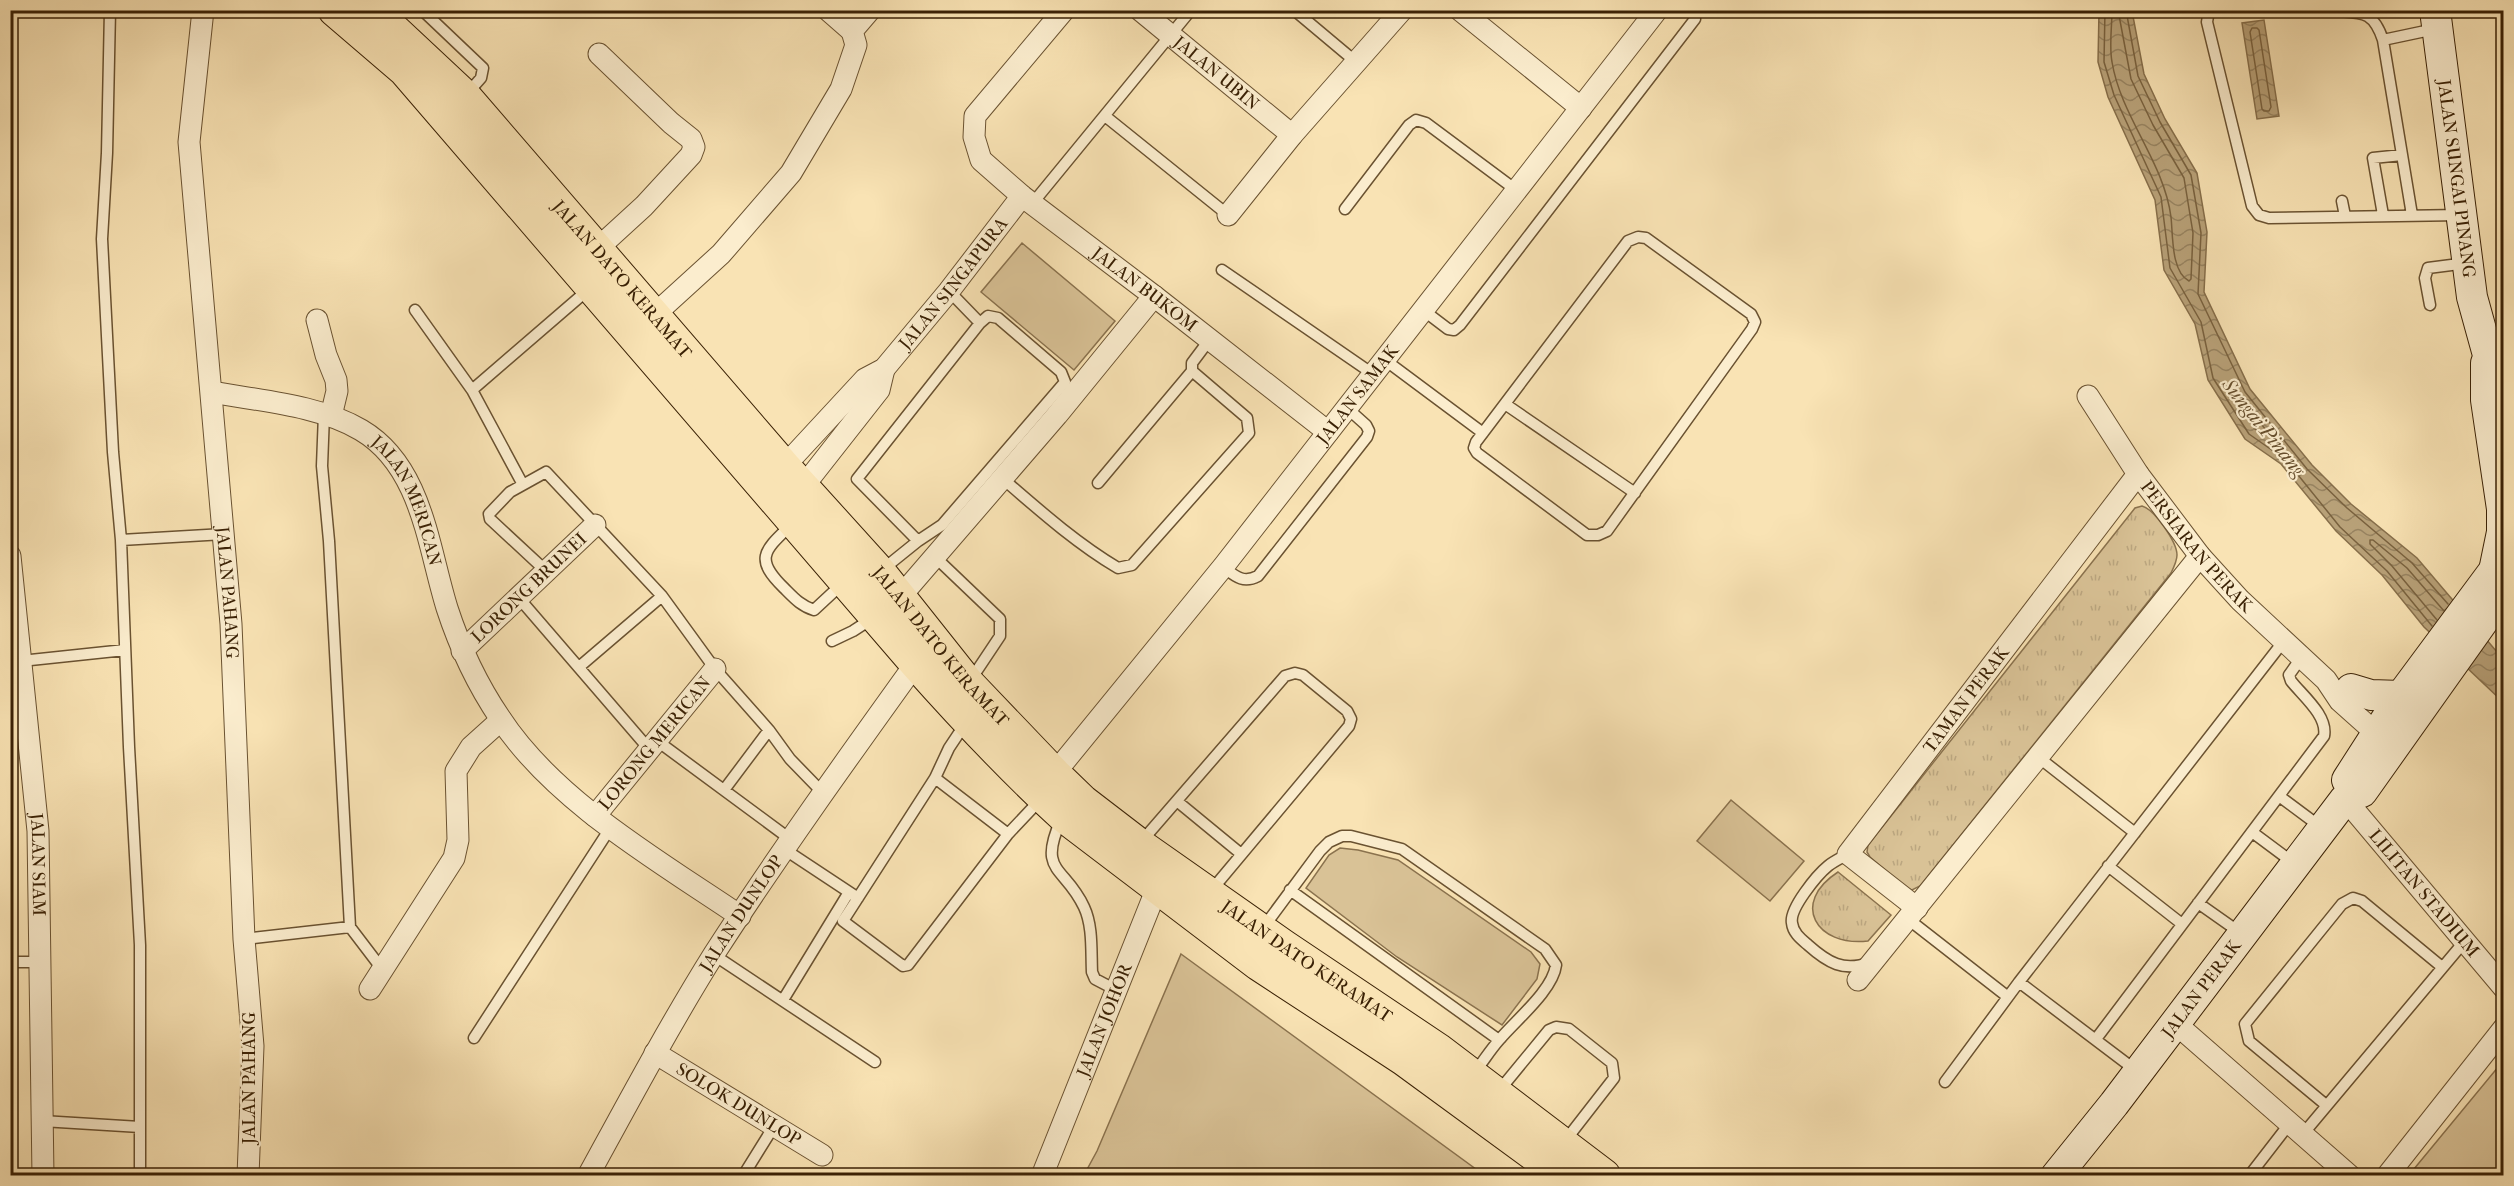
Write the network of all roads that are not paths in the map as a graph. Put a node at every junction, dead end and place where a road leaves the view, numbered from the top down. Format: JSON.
{"nodes":[{"id":1,"x":110,"y":10,"type":"edge"},
{"id":2,"x":203,"y":10,"type":"edge"},
{"id":3,"x":422,"y":10,"type":"edge"},
{"id":4,"x":828,"y":10,"type":"edge"},
{"id":5,"x":870,"y":10,"type":"edge"},
{"id":6,"x":1064,"y":10,"type":"edge"},
{"id":7,"x":1140,"y":10,"type":"edge"},
{"id":8,"x":1191,"y":10,"type":"edge"},
{"id":9,"x":1294,"y":10,"type":"edge"},
{"id":10,"x":1402,"y":10,"type":"edge"},
{"id":11,"x":1460,"y":10,"type":"edge"},
{"id":12,"x":1657,"y":10,"type":"edge"},
{"id":13,"x":1694,"y":10,"type":"edge"},
{"id":14,"x":2209,"y":10,"type":"edge"},
{"id":15,"x":2328,"y":10,"type":"edge"},
{"id":16,"x":335,"y":11,"type":"edge"},
{"id":17,"x":374,"y":11,"type":"edge"},
{"id":18,"x":2436,"y":20,"type":"edge"},
{"id":19,"x":852,"y":31,"type":"junction"},
{"id":20,"x":1171,"y":36,"type":"junction"},
{"id":21,"x":2383,"y":40,"type":"junction"},
{"id":22,"x":599,"y":54,"type":"dead end"},
{"id":23,"x":1356,"y":62,"type":"junction"},
{"id":24,"x":464,"y":96,"type":"junction"},
{"id":25,"x":1581,"y":108,"type":"junction"},
{"id":26,"x":1105,"y":117,"type":"junction"},
{"id":27,"x":1292,"y":135,"type":"junction"},
{"id":28,"x":2402,"y":155,"type":"junction"},
{"id":29,"x":1516,"y":190,"type":"junction"},
{"id":30,"x":1027,"y":200,"type":"junction"},
{"id":31,"x":2342,"y":201,"type":"dead end"},
{"id":32,"x":1345,"y":209,"type":"dead end"},
{"id":33,"x":1228,"y":215,"type":"joint"},
{"id":34,"x":2383,"y":215,"type":"junction"},
{"id":35,"x":2412,"y":215,"type":"junction"},
{"id":36,"x":2345,"y":216,"type":"junction"},
{"id":37,"x":2461,"y":216,"type":"junction"},
{"id":38,"x":597,"y":249,"type":"junction"},
{"id":39,"x":2468,"y":263,"type":"junction"},
{"id":40,"x":1222,"y":270,"type":"dead end"},
{"id":41,"x":591,"y":287,"type":"junction"},
{"id":42,"x":949,"y":291,"type":"junction"},
{"id":43,"x":1154,"y":296,"type":"junction"},
{"id":44,"x":2430,"y":305,"type":"dead end"},
{"id":45,"x":415,"y":310,"type":"dead end"},
{"id":46,"x":1424,"y":310,"type":"junction"},
{"id":47,"x":654,"y":315,"type":"junction"},
{"id":48,"x":317,"y":320,"type":"dead end"},
{"id":49,"x":980,"y":323,"type":"junction"},
{"id":50,"x":1210,"y":339,"type":"junction"},
{"id":51,"x":2495,"y":354,"type":"edge"},
{"id":52,"x":652,"y":357,"type":"junction"},
{"id":53,"x":1379,"y":367,"type":"junction"},
{"id":54,"x":1192,"y":371,"type":"junction"},
{"id":55,"x":472,"y":390,"type":"junction"},
{"id":56,"x":2504,"y":391,"type":"edge"},
{"id":57,"x":212,"y":392,"type":"junction"},
{"id":58,"x":2088,"y":396,"type":"dead end"},
{"id":59,"x":1505,"y":404,"type":"junction"},
{"id":60,"x":1347,"y":408,"type":"junction"},
{"id":61,"x":328,"y":415,"type":"junction"},
{"id":62,"x":1328,"y":432,"type":"junction"},
{"id":63,"x":1483,"y":433,"type":"junction"},
{"id":64,"x":2138,"y":474,"type":"junction"},
{"id":65,"x":1002,"y":478,"type":"junction"},
{"id":66,"x":784,"y":481,"type":"junction"},
{"id":67,"x":522,"y":483,"type":"junction"},
{"id":68,"x":1098,"y":483,"type":"dead end"},
{"id":69,"x":1635,"y":494,"type":"junction"},
{"id":70,"x":795,"y":522,"type":"junction"},
{"id":71,"x":595,"y":525,"type":"junction"},
{"id":72,"x":224,"y":534,"type":"junction"},
{"id":73,"x":121,"y":540,"type":"junction"},
{"id":74,"x":918,"y":541,"type":"junction"},
{"id":75,"x":10,"y":556,"type":"edge"},
{"id":76,"x":934,"y":556,"type":"junction"},
{"id":77,"x":2200,"y":556,"type":"junction"},
{"id":78,"x":1223,"y":567,"type":"junction"},
{"id":79,"x":546,"y":571,"type":"junction"},
{"id":80,"x":879,"y":572,"type":"junction"},
{"id":81,"x":2500,"y":573,"type":"edge"},
{"id":82,"x":847,"y":580,"type":"junction"},
{"id":83,"x":662,"y":596,"type":"junction"},
{"id":84,"x":518,"y":597,"type":"junction"},
{"id":85,"x":888,"y":607,"type":"junction"},
{"id":86,"x":2474,"y":614,"type":"junction"},
{"id":87,"x":832,"y":640,"type":"dead end"},
{"id":88,"x":2283,"y":642,"type":"junction"},
{"id":89,"x":125,"y":650,"type":"junction"},
{"id":90,"x":462,"y":651,"type":"junction"},
{"id":91,"x":2301,"y":658,"type":"junction"},
{"id":92,"x":21,"y":662,"type":"junction"},
{"id":93,"x":916,"y":663,"type":"junction"},
{"id":94,"x":579,"y":667,"type":"junction"},
{"id":95,"x":715,"y":669,"type":"junction"},
{"id":96,"x":968,"y":684,"type":"junction"},
{"id":97,"x":2338,"y":685,"type":"junction"},
{"id":98,"x":2397,"y":718,"type":"junction"},
{"id":99,"x":501,"y":720,"type":"junction"},
{"id":100,"x":967,"y":720,"type":"junction"},
{"id":101,"x":769,"y":730,"type":"junction"},
{"id":102,"x":652,"y":745,"type":"junction"},
{"id":103,"x":2038,"y":757,"type":"junction"},
{"id":104,"x":935,"y":778,"type":"junction"},
{"id":105,"x":724,"y":790,"type":"junction"},
{"id":106,"x":823,"y":793,"type":"junction"},
{"id":107,"x":1053,"y":796,"type":"junction"},
{"id":108,"x":2279,"y":796,"type":"junction"},
{"id":109,"x":1178,"y":802,"type":"junction"},
{"id":110,"x":2332,"y":816,"type":"junction"},
{"id":111,"x":603,"y":821,"type":"junction"},
{"id":112,"x":2252,"y":832,"type":"junction"},
{"id":113,"x":2135,"y":833,"type":"junction"},
{"id":114,"x":1008,"y":834,"type":"junction"},
{"id":115,"x":787,"y":844,"type":"junction"},
{"id":116,"x":1139,"y":845,"type":"junction"},
{"id":117,"x":1240,"y":853,"type":"junction"},
{"id":118,"x":1848,"y":854,"type":"junction"},
{"id":119,"x":2295,"y":864,"type":"junction"},
{"id":120,"x":2108,"y":867,"type":"junction"},
{"id":121,"x":1162,"y":876,"type":"junction"},
{"id":122,"x":1290,"y":890,"type":"junction"},
{"id":123,"x":1208,"y":893,"type":"junction"},
{"id":124,"x":854,"y":895,"type":"junction"},
{"id":125,"x":2198,"y":903,"type":"junction"},
{"id":126,"x":1912,"y":914,"type":"junction"},
{"id":127,"x":740,"y":916,"type":"junction"},
{"id":128,"x":2182,"y":924,"type":"junction"},
{"id":129,"x":350,"y":927,"type":"junction"},
{"id":130,"x":1261,"y":931,"type":"junction"},
{"id":131,"x":2242,"y":934,"type":"junction"},
{"id":132,"x":244,"y":939,"type":"junction"},
{"id":133,"x":2464,"y":942,"type":"junction"},
{"id":134,"x":714,"y":955,"type":"junction"},
{"id":135,"x":1876,"y":959,"type":"junction"},
{"id":136,"x":10,"y":962,"type":"edge"},
{"id":137,"x":40,"y":962,"type":"junction"},
{"id":138,"x":2442,"y":967,"type":"junction"},
{"id":139,"x":382,"y":969,"type":"junction"},
{"id":140,"x":1858,"y":980,"type":"dead end"},
{"id":141,"x":2019,"y":982,"type":"junction"},
{"id":142,"x":370,"y":988,"type":"dead end"},
{"id":143,"x":2504,"y":988,"type":"edge"},
{"id":144,"x":1116,"y":990,"type":"junction"},
{"id":145,"x":2008,"y":998,"type":"junction"},
{"id":146,"x":783,"y":1000,"type":"junction"},
{"id":147,"x":2175,"y":1023,"type":"junction"},
{"id":148,"x":2504,"y":1028,"type":"edge"},
{"id":149,"x":474,"y":1038,"type":"dead end"},
{"id":150,"x":2096,"y":1039,"type":"junction"},
{"id":151,"x":1499,"y":1040,"type":"junction"},
{"id":152,"x":655,"y":1053,"type":"junction"},
{"id":153,"x":875,"y":1062,"type":"dead end"},
{"id":154,"x":2138,"y":1072,"type":"junction"},
{"id":155,"x":1945,"y":1082,"type":"dead end"},
{"id":156,"x":1485,"y":1084,"type":"junction"},
{"id":157,"x":2326,"y":1105,"type":"junction"},
{"id":158,"x":42,"y":1121,"type":"junction"},
{"id":159,"x":774,"y":1126,"type":"junction"},
{"id":160,"x":140,"y":1127,"type":"junction"},
{"id":161,"x":2296,"y":1128,"type":"junction"},
{"id":162,"x":1563,"y":1144,"type":"junction"},
{"id":163,"x":822,"y":1155,"type":"dead end"},
{"id":164,"x":43,"y":1176,"type":"edge"},
{"id":165,"x":140,"y":1176,"type":"edge"},
{"id":166,"x":249,"y":1176,"type":"edge"},
{"id":167,"x":588,"y":1176,"type":"edge"},
{"id":168,"x":743,"y":1176,"type":"edge"},
{"id":169,"x":1042,"y":1176,"type":"edge"},
{"id":170,"x":1564,"y":1176,"type":"edge"},
{"id":171,"x":1604,"y":1176,"type":"edge"},
{"id":172,"x":2056,"y":1176,"type":"edge"},
{"id":173,"x":2249,"y":1176,"type":"edge"},
{"id":174,"x":2350,"y":1176,"type":"edge"},
{"id":175,"x":2387,"y":1176,"type":"edge"}],
"edges":[{"from":1,"to":73,"type":"lane"},
{"from":2,"to":57,"type":"street","name":"JALAN PAHANG"},
{"from":3,"to":24,"type":"lane"},
{"from":4,"to":19,"type":"street"},
{"from":5,"to":19,"type":"street"},
{"from":6,"to":30,"type":"street","name":"JALAN BUKOM"},
{"from":7,"to":20,"type":"street","name":"JALAN UBIN"},
{"from":8,"to":20,"type":"lane"},
{"from":9,"to":23,"type":"lane"},
{"from":10,"to":23,"type":"street"},
{"from":11,"to":25,"type":"street"},
{"from":12,"to":25,"type":"street","name":"JALAN SAMAK"},
{"from":13,"to":46,"type":"lane"},
{"from":14,"to":36,"type":"lane"},
{"from":15,"to":21,"type":"lane"},
{"from":16,"to":41,"type":"main road","name":"JALAN DATO KERAMAT"},
{"from":17,"to":24,"type":"main road","name":"JALAN DATO KERAMAT"},
{"from":18,"to":21,"type":"lane"},
{"from":18,"to":37,"type":"main road","name":"JALAN SUNGAI PINANG"},
{"from":19,"to":47,"type":"street"},
{"from":20,"to":26,"type":"lane"},
{"from":20,"to":27,"type":"street","name":"JALAN UBIN"},
{"from":21,"to":28,"type":"lane"},
{"from":22,"to":38,"type":"street"},
{"from":23,"to":27,"type":"street"},
{"from":24,"to":38,"type":"main road","name":"JALAN DATO KERAMAT"},
{"from":25,"to":29,"type":"street","name":"JALAN SAMAK"},
{"from":26,"to":30,"type":"lane"},
{"from":26,"to":33,"type":"lane"},
{"from":27,"to":33,"type":"street"},
{"from":28,"to":34,"type":"lane"},
{"from":28,"to":35,"type":"lane"},
{"from":29,"to":32,"type":"lane"},
{"from":29,"to":46,"type":"street","name":"JALAN SAMAK"},
{"from":30,"to":42,"type":"street","name":"JALAN SINGAPURA"},
{"from":30,"to":43,"type":"street","name":"JALAN BUKOM"},
{"from":31,"to":36,"type":"lane"},
{"from":34,"to":35,"type":"lane"},
{"from":34,"to":36,"type":"lane"},
{"from":35,"to":37,"type":"lane"},
{"from":37,"to":39,"type":"main road","name":"JALAN SUNGAI PINANG"},
{"from":38,"to":47,"type":"main road","name":"JALAN DATO KERAMAT"},
{"from":39,"to":44,"type":"lane"},
{"from":39,"to":51,"type":"main road","name":"JALAN SUNGAI PINANG"},
{"from":40,"to":53,"type":"lane"},
{"from":41,"to":52,"type":"main road","name":"JALAN DATO KERAMAT"},
{"from":41,"to":55,"type":"lane"},
{"from":42,"to":49,"type":"lane"},
{"from":42,"to":66,"type":"street","name":"JALAN SINGAPURA"},
{"from":43,"to":50,"type":"street","name":"JALAN BUKOM"},
{"from":43,"to":65,"type":"street"},
{"from":45,"to":55,"type":"lane"},
{"from":46,"to":53,"type":"street","name":"JALAN SAMAK"},
{"from":47,"to":52,"type":"street"},
{"from":47,"to":66,"type":"main road","name":"JALAN DATO KERAMAT"},
{"from":48,"to":61,"type":"street"},
{"from":49,"to":74,"type":"lane"},
{"from":49,"to":74,"type":"lane"},
{"from":50,"to":54,"type":"lane"},
{"from":50,"to":62,"type":"street","name":"JALAN BUKOM"},
{"from":51,"to":56,"type":"main road","name":"JALAN SUNGAI PINANG"},
{"from":51,"to":81,"type":"main road"},
{"from":52,"to":66,"type":"main road","name":"JALAN DATO KERAMAT"},
{"from":53,"to":60,"type":"street","name":"JALAN SAMAK"},
{"from":53,"to":63,"type":"lane"},
{"from":54,"to":65,"type":"lane"},
{"from":54,"to":68,"type":"lane"},
{"from":55,"to":67,"type":"lane"},
{"from":57,"to":61,"type":"street","name":"JALAN MERICAN"},
{"from":57,"to":72,"type":"street","name":"JALAN PAHANG"},
{"from":58,"to":64,"type":"street","name":"PERSIARAN PERAK"},
{"from":59,"to":63,"type":"lane"},
{"from":59,"to":69,"type":"lane"},
{"from":59,"to":69,"type":"lane"},
{"from":60,"to":62,"type":"street","name":"JALAN SAMAK"},
{"from":60,"to":78,"type":"lane"},
{"from":61,"to":90,"type":"street","name":"JALAN MERICAN"},
{"from":61,"to":129,"type":"lane"},
{"from":62,"to":78,"type":"street","name":"JALAN SAMAK"},
{"from":63,"to":69,"type":"lane"},
{"from":64,"to":77,"type":"street","name":"PERSIARAN PERAK"},
{"from":64,"to":118,"type":"street","name":"TAMAN PERAK"},
{"from":65,"to":76,"type":"street"},
{"from":66,"to":70,"type":"main road","name":"JALAN DATO KERAMAT"},
{"from":66,"to":80,"type":"main road","name":"JALAN DATO KERAMAT"},
{"from":67,"to":71,"type":"lane"},
{"from":67,"to":79,"type":"lane"},
{"from":70,"to":82,"type":"main road","name":"JALAN DATO KERAMAT"},
{"from":70,"to":82,"type":"lane"},
{"from":71,"to":79,"type":"street","name":"LORONG BRUNEI"},
{"from":71,"to":83,"type":"lane"},
{"from":72,"to":73,"type":"lane"},
{"from":72,"to":132,"type":"street","name":"JALAN PAHANG"},
{"from":73,"to":89,"type":"lane"},
{"from":74,"to":80,"type":"lane"},
{"from":75,"to":92,"type":"street","name":"JALAN SIAM"},
{"from":76,"to":85,"type":"street"},
{"from":76,"to":96,"type":"lane"},
{"from":77,"to":88,"type":"street","name":"PERSIARAN PERAK"},
{"from":77,"to":103,"type":"street"},
{"from":78,"to":107,"type":"street","name":"JALAN SAMAK"},
{"from":79,"to":84,"type":"street","name":"LORONG BRUNEI"},
{"from":80,"to":85,"type":"main road","name":"JALAN DATO KERAMAT"},
{"from":81,"to":86,"type":"main road","name":"JALAN PERAK"},
{"from":82,"to":85,"type":"main road","name":"JALAN DATO KERAMAT"},
{"from":83,"to":94,"type":"lane"},
{"from":83,"to":95,"type":"lane"},
{"from":84,"to":90,"type":"street","name":"LORONG BRUNEI"},
{"from":84,"to":94,"type":"lane"},
{"from":85,"to":87,"type":"lane"},
{"from":85,"to":93,"type":"main road","name":"JALAN DATO KERAMAT"},
{"from":85,"to":96,"type":"main road","name":"JALAN DATO KERAMAT"},
{"from":86,"to":98,"type":"main road","name":"JALAN PERAK"},
{"from":86,"to":98,"type":"main road","name":"JALAN PERAK"},
{"from":88,"to":91,"type":"street","name":"PERSIARAN PERAK"},
{"from":88,"to":113,"type":"lane"},
{"from":89,"to":92,"type":"lane"},
{"from":89,"to":160,"type":"lane"},
{"from":90,"to":99,"type":"street","name":"JALAN MERICAN"},
{"from":91,"to":97,"type":"street","name":"PERSIARAN PERAK"},
{"from":91,"to":108,"type":"lane"},
{"from":92,"to":137,"type":"street","name":"JALAN SIAM"},
{"from":93,"to":100,"type":"main road","name":"JALAN DATO KERAMAT"},
{"from":93,"to":106,"type":"street","name":"JALAN DUNLOP"},
{"from":94,"to":102,"type":"lane"},
{"from":95,"to":101,"type":"lane"},
{"from":95,"to":102,"type":"street","name":"LORONG MERICAN"},
{"from":96,"to":107,"type":"main road","name":"JALAN DATO KERAMAT"},
{"from":97,"to":98,"type":"main road"},
{"from":97,"to":98,"type":"street","name":"PERSIARAN PERAK"},
{"from":98,"to":110,"type":"main road","name":"JALAN PERAK"},
{"from":99,"to":111,"type":"street","name":"JALAN MERICAN"},
{"from":99,"to":139,"type":"street"},
{"from":100,"to":104,"type":"lane"},
{"from":100,"to":107,"type":"main road","name":"JALAN DATO KERAMAT"},
{"from":101,"to":105,"type":"lane"},
{"from":101,"to":106,"type":"lane"},
{"from":102,"to":105,"type":"lane"},
{"from":102,"to":111,"type":"street","name":"LORONG MERICAN"},
{"from":103,"to":113,"type":"lane"},
{"from":103,"to":126,"type":"street"},
{"from":104,"to":114,"type":"lane"},
{"from":104,"to":124,"type":"lane"},
{"from":105,"to":115,"type":"lane"},
{"from":106,"to":115,"type":"street","name":"JALAN DUNLOP"},
{"from":107,"to":114,"type":"lane"},
{"from":107,"to":116,"type":"main road","name":"JALAN DATO KERAMAT"},
{"from":107,"to":121,"type":"main road","name":"JALAN DATO KERAMAT"},
{"from":107,"to":144,"type":"lane"},
{"from":108,"to":110,"type":"lane"},
{"from":108,"to":112,"type":"lane"},
{"from":109,"to":116,"type":"lane"},
{"from":109,"to":117,"type":"lane"},
{"from":109,"to":117,"type":"lane"},
{"from":110,"to":119,"type":"main road","name":"JALAN PERAK"},
{"from":110,"to":133,"type":"street","name":"LILITAN STADIUM"},
{"from":111,"to":127,"type":"street","name":"JALAN MERICAN"},
{"from":111,"to":149,"type":"lane"},
{"from":112,"to":119,"type":"lane"},
{"from":112,"to":125,"type":"lane"},
{"from":113,"to":120,"type":"lane"},
{"from":114,"to":124,"type":"lane"},
{"from":115,"to":124,"type":"lane"},
{"from":115,"to":127,"type":"street","name":"JALAN DUNLOP"},
{"from":116,"to":121,"type":"main road","name":"JALAN DATO KERAMAT"},
{"from":117,"to":123,"type":"lane"},
{"from":118,"to":126,"type":"street"},
{"from":118,"to":135,"type":"lane"},
{"from":119,"to":131,"type":"main road","name":"JALAN PERAK"},
{"from":120,"to":128,"type":"lane"},
{"from":120,"to":141,"type":"lane"},
{"from":121,"to":123,"type":"main road","name":"JALAN DATO KERAMAT"},
{"from":121,"to":144,"type":"street","name":"JALAN JOHOR"},
{"from":121,"to":170,"type":"main road","name":"JALAN DATO KERAMAT"},
{"from":122,"to":130,"type":"lane"},
{"from":122,"to":151,"type":"lane"},
{"from":122,"to":151,"type":"lane"},
{"from":123,"to":130,"type":"main road","name":"JALAN DATO KERAMAT"},
{"from":124,"to":146,"type":"lane"},
{"from":125,"to":128,"type":"lane"},
{"from":125,"to":131,"type":"lane"},
{"from":126,"to":135,"type":"street"},
{"from":126,"to":145,"type":"lane"},
{"from":127,"to":134,"type":"street","name":"JALAN DUNLOP"},
{"from":128,"to":150,"type":"lane"},
{"from":129,"to":132,"type":"lane"},
{"from":129,"to":139,"type":"lane"},
{"from":130,"to":156,"type":"main road","name":"JALAN DATO KERAMAT"},
{"from":131,"to":147,"type":"main road","name":"JALAN PERAK"},
{"from":132,"to":166,"type":"street","name":"JALAN PAHANG"},
{"from":133,"to":138,"type":"lane"},
{"from":133,"to":143,"type":"street","name":"LILITAN STADIUM"},
{"from":134,"to":146,"type":"lane"},
{"from":134,"to":152,"type":"street","name":"JALAN DUNLOP"},
{"from":135,"to":140,"type":"street"},
{"from":136,"to":137,"type":"lane"},
{"from":137,"to":158,"type":"street","name":"JALAN SIAM"},
{"from":138,"to":157,"type":"lane"},
{"from":138,"to":157,"type":"lane"},
{"from":139,"to":142,"type":"street"},
{"from":141,"to":145,"type":"lane"},
{"from":141,"to":150,"type":"lane"},
{"from":144,"to":169,"type":"street","name":"JALAN JOHOR"},
{"from":145,"to":155,"type":"lane"},
{"from":146,"to":153,"type":"lane"},
{"from":147,"to":154,"type":"main road","name":"JALAN PERAK"},
{"from":147,"to":161,"type":"street"},
{"from":148,"to":175,"type":"street"},
{"from":150,"to":154,"type":"lane"},
{"from":151,"to":156,"type":"lane"},
{"from":152,"to":159,"type":"street","name":"SOLOK DUNLOP"},
{"from":152,"to":167,"type":"street","name":"JALAN DUNLOP"},
{"from":154,"to":172,"type":"main road","name":"JALAN PERAK"},
{"from":156,"to":162,"type":"main road","name":"JALAN DATO KERAMAT"},
{"from":156,"to":162,"type":"lane"},
{"from":157,"to":161,"type":"lane"},
{"from":158,"to":160,"type":"lane"},
{"from":158,"to":164,"type":"street","name":"JALAN SIAM"},
{"from":159,"to":163,"type":"street","name":"SOLOK DUNLOP"},
{"from":159,"to":168,"type":"lane"},
{"from":160,"to":165,"type":"lane"},
{"from":161,"to":173,"type":"lane"},
{"from":161,"to":174,"type":"street"},
{"from":162,"to":171,"type":"main road","name":"JALAN DATO KERAMAT"}]}
